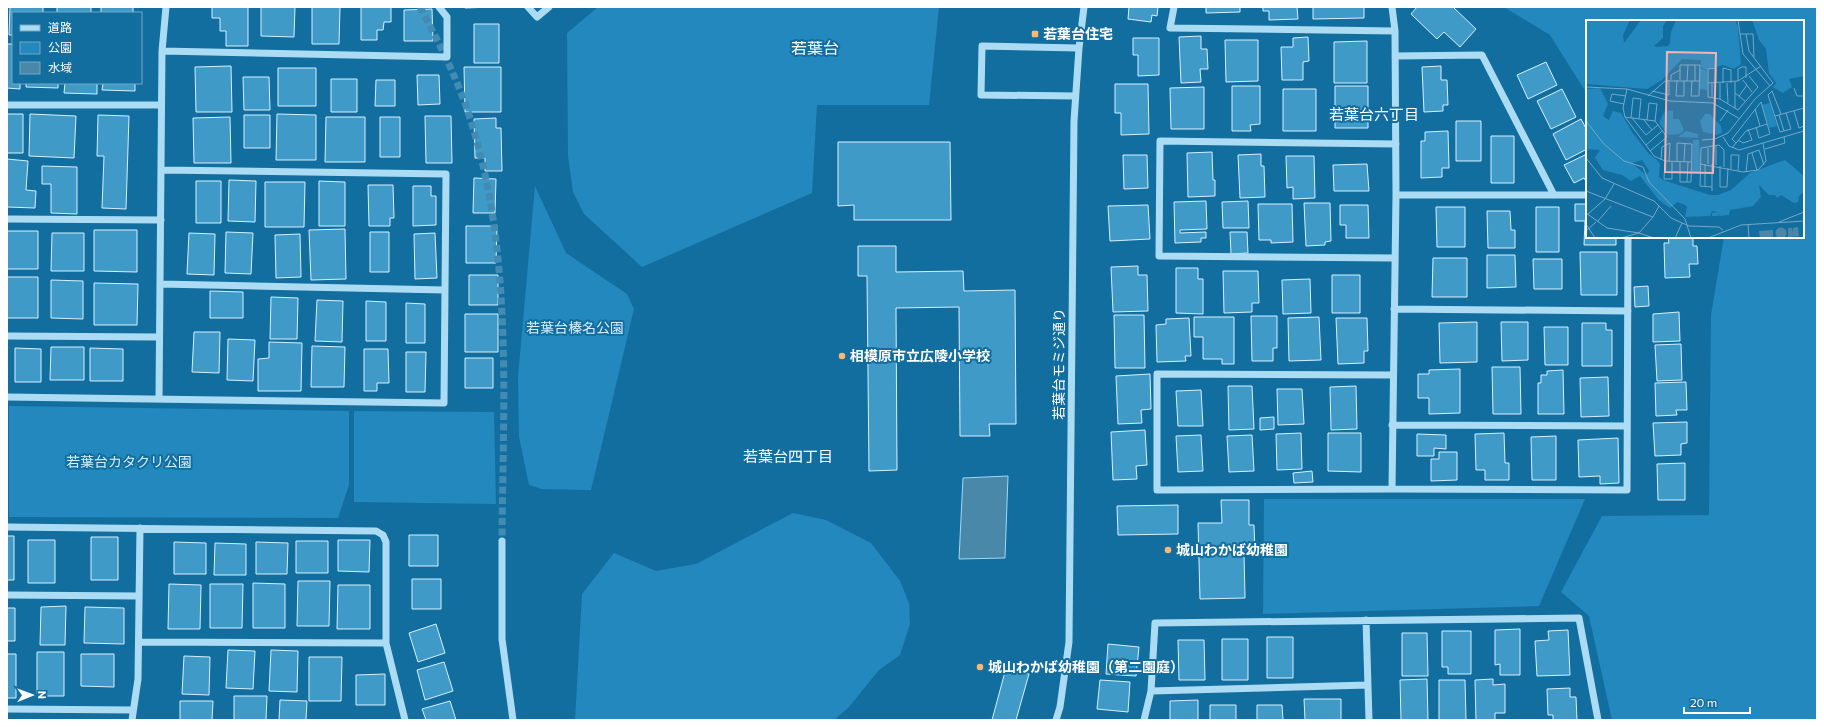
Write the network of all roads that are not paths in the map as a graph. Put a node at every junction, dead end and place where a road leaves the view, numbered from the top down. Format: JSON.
{"nodes":[{"id":1,"x":166,"y":7,"type":"edge"},
{"id":2,"x":439,"y":7,"type":"edge"},
{"id":3,"x":528,"y":7,"type":"edge"},
{"id":4,"x":549,"y":7,"type":"edge"},
{"id":5,"x":1084,"y":7,"type":"edge"},
{"id":6,"x":1174,"y":7,"type":"edge"},
{"id":7,"x":1392,"y":7,"type":"edge"},
{"id":8,"x":1395,"y":31,"type":"junction"},
{"id":9,"x":1079,"y":48,"type":"junction"},
{"id":10,"x":162,"y":51,"type":"junction"},
{"id":11,"x":1395,"y":56,"type":"junction"},
{"id":12,"x":1076,"y":96,"type":"junction"},
{"id":13,"x":161,"y":104,"type":"junction"},
{"id":14,"x":7,"y":105,"type":"edge"},
{"id":15,"x":1396,"y":144,"type":"junction"},
{"id":16,"x":162,"y":170,"type":"junction"},
{"id":17,"x":1586,"y":194,"type":"edge"},
{"id":18,"x":1396,"y":195,"type":"junction"},
{"id":19,"x":1554,"y":195,"type":"junction"},
{"id":20,"x":7,"y":219,"type":"edge"},
{"id":21,"x":161,"y":220,"type":"junction"},
{"id":22,"x":1628,"y":238,"type":"edge"},
{"id":23,"x":1394,"y":258,"type":"junction"},
{"id":24,"x":160,"y":284,"type":"junction"},
{"id":25,"x":445,"y":290,"type":"junction"},
{"id":26,"x":1394,"y":309,"type":"junction"},
{"id":27,"x":1628,"y":311,"type":"junction"},
{"id":28,"x":7,"y":336,"type":"edge"},
{"id":29,"x":158,"y":337,"type":"junction"},
{"id":30,"x":1393,"y":375,"type":"junction"},
{"id":31,"x":7,"y":397,"type":"edge"},
{"id":32,"x":159,"y":398,"type":"junction"},
{"id":33,"x":1392,"y":425,"type":"junction"},
{"id":34,"x":1627,"y":426,"type":"junction"},
{"id":35,"x":1392,"y":489,"type":"junction"},
{"id":36,"x":7,"y":527,"type":"edge"},
{"id":37,"x":140,"y":528,"type":"junction"},
{"id":38,"x":502,"y":541,"type":"tunnel mouth"},
{"id":39,"x":7,"y":595,"type":"edge"},
{"id":40,"x":139,"y":596,"type":"junction"},
{"id":41,"x":1366,"y":620,"type":"junction"},
{"id":42,"x":140,"y":642,"type":"junction"},
{"id":43,"x":386,"y":643,"type":"junction"},
{"id":44,"x":1368,"y":685,"type":"junction"},
{"id":45,"x":1151,"y":691,"type":"junction"},
{"id":46,"x":7,"y":709,"type":"edge"},
{"id":47,"x":133,"y":710,"type":"junction"},
{"id":48,"x":132,"y":720,"type":"edge"},
{"id":49,"x":405,"y":720,"type":"edge"},
{"id":50,"x":513,"y":720,"type":"edge"},
{"id":51,"x":1056,"y":720,"type":"edge"},
{"id":52,"x":1144,"y":720,"type":"edge"},
{"id":53,"x":1369,"y":720,"type":"edge"},
{"id":54,"x":1598,"y":720,"type":"edge"}],
"edges":[{"from":1,"to":10,"type":"street"},
{"from":2,"to":10,"type":"street"},
{"from":3,"to":4,"type":"street"},
{"from":5,"to":9,"type":"street","name":"若葉台モミジ通り"},
{"from":6,"to":8,"type":"street"},
{"from":7,"to":8,"type":"street"},
{"from":8,"to":11,"type":"street"},
{"from":9,"to":12,"type":"street","name":"若葉台モミジ通り"},
{"from":9,"to":12,"type":"street"},
{"from":10,"to":13,"type":"street"},
{"from":11,"to":15,"type":"street"},
{"from":11,"to":19,"type":"street"},
{"from":12,"to":51,"type":"street","name":"若葉台モミジ通り"},
{"from":13,"to":14,"type":"street"},
{"from":13,"to":16,"type":"street"},
{"from":15,"to":18,"type":"street"},
{"from":15,"to":23,"type":"street"},
{"from":16,"to":21,"type":"street"},
{"from":16,"to":25,"type":"street"},
{"from":17,"to":19,"type":"street"},
{"from":18,"to":19,"type":"street"},
{"from":18,"to":23,"type":"street"},
{"from":20,"to":21,"type":"street"},
{"from":21,"to":24,"type":"street"},
{"from":22,"to":27,"type":"street"},
{"from":23,"to":26,"type":"street"},
{"from":24,"to":25,"type":"street"},
{"from":24,"to":29,"type":"street"},
{"from":25,"to":32,"type":"street"},
{"from":26,"to":27,"type":"street"},
{"from":26,"to":30,"type":"street"},
{"from":27,"to":34,"type":"street"},
{"from":28,"to":29,"type":"street"},
{"from":29,"to":32,"type":"street"},
{"from":30,"to":33,"type":"street"},
{"from":30,"to":35,"type":"street"},
{"from":31,"to":32,"type":"street"},
{"from":33,"to":34,"type":"street"},
{"from":33,"to":35,"type":"street"},
{"from":34,"to":35,"type":"street"},
{"from":36,"to":37,"type":"street"},
{"from":37,"to":40,"type":"street"},
{"from":37,"to":43,"type":"street"},
{"from":38,"to":50,"type":"street"},
{"from":39,"to":40,"type":"street"},
{"from":40,"to":42,"type":"street"},
{"from":41,"to":44,"type":"street"},
{"from":41,"to":45,"type":"street"},
{"from":41,"to":54,"type":"street"},
{"from":42,"to":43,"type":"street"},
{"from":42,"to":47,"type":"street"},
{"from":43,"to":49,"type":"street"},
{"from":44,"to":45,"type":"street"},
{"from":44,"to":53,"type":"street"},
{"from":45,"to":52,"type":"street"},
{"from":46,"to":47,"type":"street"},
{"from":47,"to":48,"type":"street"}]}
